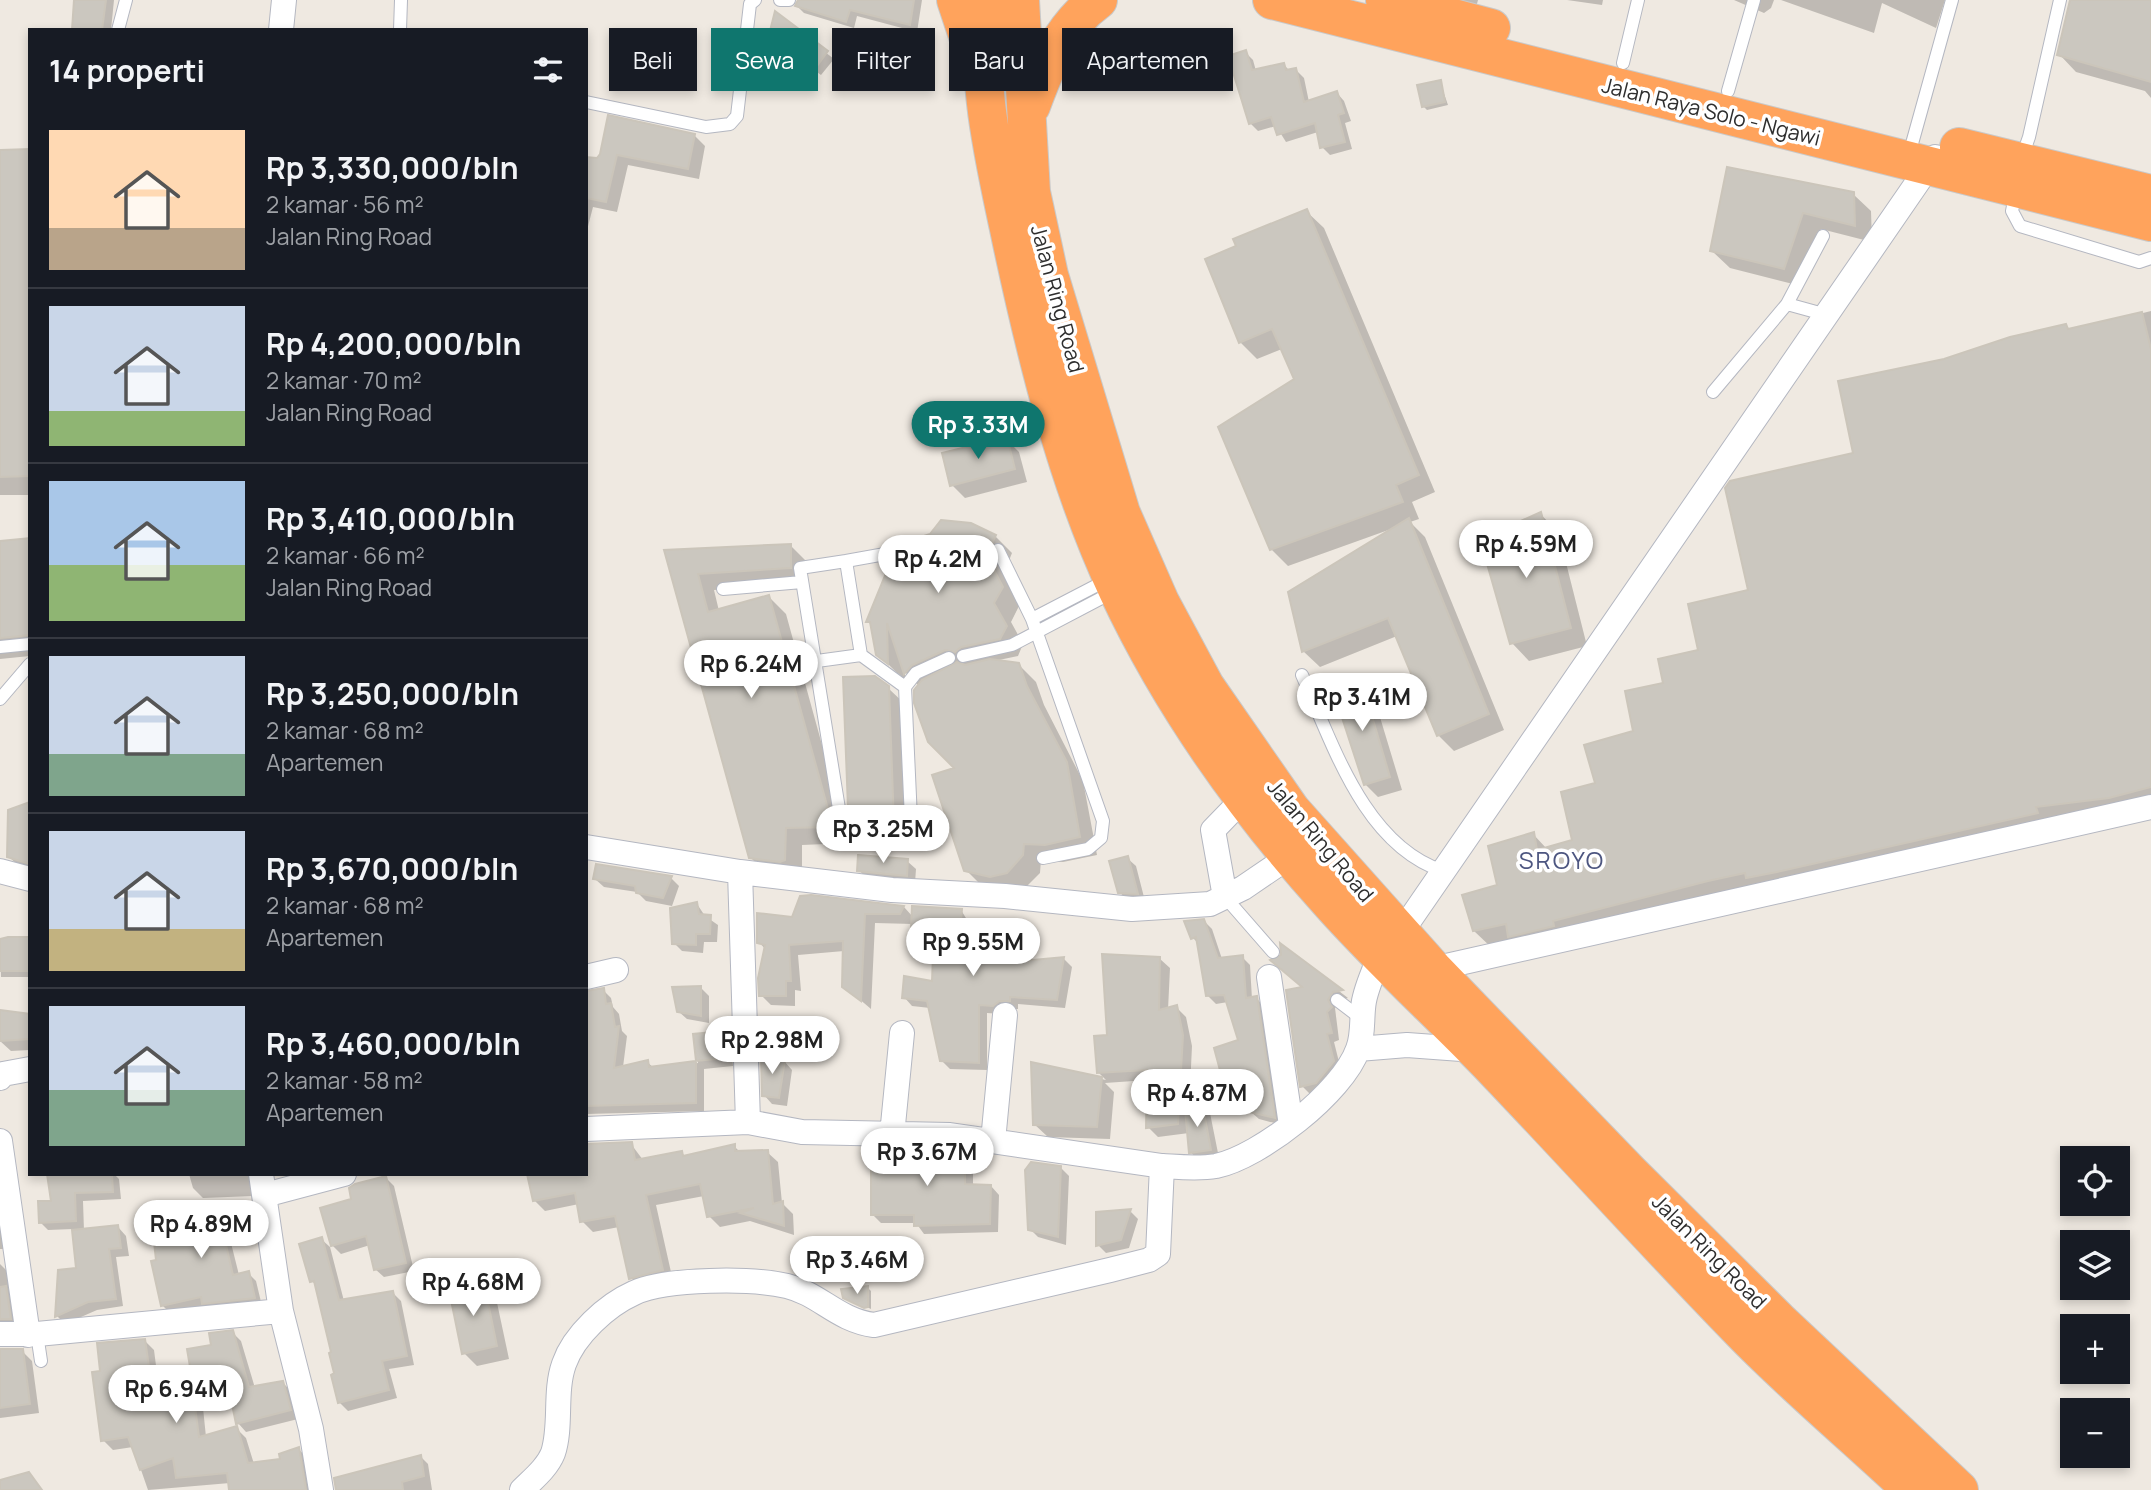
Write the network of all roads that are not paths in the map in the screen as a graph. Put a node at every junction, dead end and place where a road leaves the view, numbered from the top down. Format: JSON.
{"nodes":[{"id":1,"x":126,"y":0,"type":"edge"},
{"id":2,"x":284,"y":0,"type":"edge"},
{"id":3,"x":401,"y":0,"type":"edge"},
{"id":4,"x":755,"y":0,"type":"edge"},
{"id":5,"x":779,"y":0,"type":"edge"},
{"id":6,"x":789,"y":0,"type":"edge"},
{"id":7,"x":956,"y":0,"type":"edge"},
{"id":8,"x":992,"y":0,"type":"edge"},
{"id":9,"x":1020,"y":0,"type":"edge"},
{"id":10,"x":1098,"y":0,"type":"edge"},
{"id":11,"x":1272,"y":0,"type":"edge"},
{"id":12,"x":1385,"y":0,"type":"edge"},
{"id":13,"x":1638,"y":0,"type":"edge"},
{"id":14,"x":1754,"y":0,"type":"edge"},
{"id":15,"x":1952,"y":0,"type":"edge"},
{"id":16,"x":2060,"y":0,"type":"edge"},
{"id":17,"x":119,"y":28,"type":"edge"},
{"id":18,"x":281,"y":28,"type":"edge"},
{"id":19,"x":400,"y":28,"type":"edge"},
{"id":20,"x":1623,"y":64,"type":"junction"},
{"id":21,"x":1728,"y":91,"type":"junction"},
{"id":22,"x":986,"y":96,"type":"junction"},
{"id":23,"x":588,"y":102,"type":"edge"},
{"id":24,"x":1026,"y":119,"type":"junction"},
{"id":25,"x":1924,"y":151,"type":"junction"},
{"id":26,"x":2018,"y":174,"type":"junction"},
{"id":27,"x":2151,"y":194,"type":"edge"},
{"id":28,"x":2151,"y":222,"type":"edge"},
{"id":29,"x":1824,"y":236,"type":"dead end"},
{"id":30,"x":2151,"y":258,"type":"edge"},
{"id":31,"x":1787,"y":304,"type":"junction"},
{"id":32,"x":1827,"y":315,"type":"junction"},
{"id":33,"x":1713,"y":392,"type":"dead end"},
{"id":34,"x":998,"y":550,"type":"dead end"},
{"id":35,"x":886,"y":554,"type":"dead end"},
{"id":36,"x":846,"y":561,"type":"junction"},
{"id":37,"x":802,"y":582,"type":"junction"},
{"id":38,"x":1115,"y":584,"type":"junction"},
{"id":39,"x":723,"y":589,"type":"dead end"},
{"id":40,"x":1034,"y":625,"type":"junction"},
{"id":41,"x":28,"y":644,"type":"edge"},
{"id":42,"x":0,"y":647,"type":"edge"},
{"id":43,"x":861,"y":655,"type":"junction"},
{"id":44,"x":963,"y":656,"type":"dead end"},
{"id":45,"x":949,"y":658,"type":"dead end"},
{"id":46,"x":817,"y":661,"type":"junction"},
{"id":47,"x":28,"y":666,"type":"edge"},
{"id":48,"x":1302,"y":675,"type":"dead end"},
{"id":49,"x":905,"y":687,"type":"junction"},
{"id":50,"x":0,"y":699,"type":"edge"},
{"id":51,"x":1244,"y":798,"type":"junction"},
{"id":52,"x":2151,"y":807,"type":"edge"},
{"id":53,"x":588,"y":847,"type":"edge"},
{"id":54,"x":1290,"y":856,"type":"junction"},
{"id":55,"x":1043,"y":858,"type":"dead end"},
{"id":56,"x":0,"y":871,"type":"edge"},
{"id":57,"x":1443,"y":871,"type":"junction"},
{"id":58,"x":740,"y":872,"type":"junction"},
{"id":59,"x":28,"y":878,"type":"edge"},
{"id":60,"x":1225,"y":897,"type":"junction"},
{"id":61,"x":1390,"y":945,"type":"junction"},
{"id":62,"x":1273,"y":952,"type":"dead end"},
{"id":63,"x":1433,"y":969,"type":"junction"},
{"id":64,"x":616,"y":970,"type":"dead end"},
{"id":65,"x":588,"y":977,"type":"edge"},
{"id":66,"x":1269,"y":977,"type":"dead end"},
{"id":67,"x":1337,"y":1000,"type":"dead end"},
{"id":68,"x":1005,"y":1015,"type":"dead end"},
{"id":69,"x":1363,"y":1019,"type":"junction"},
{"id":70,"x":902,"y":1033,"type":"dead end"},
{"id":71,"x":1358,"y":1049,"type":"junction"},
{"id":72,"x":1475,"y":1050,"type":"junction"},
{"id":73,"x":28,"y":1069,"type":"edge"},
{"id":74,"x":0,"y":1078,"type":"edge"},
{"id":75,"x":748,"y":1122,"type":"junction"},
{"id":76,"x":1291,"y":1125,"type":"junction"},
{"id":77,"x":588,"y":1129,"type":"edge"},
{"id":78,"x":892,"y":1135,"type":"junction"},
{"id":79,"x":0,"y":1141,"type":"edge"},
{"id":80,"x":993,"y":1141,"type":"junction"},
{"id":81,"x":1162,"y":1166,"type":"junction"},
{"id":82,"x":328,"y":1176,"type":"edge"},
{"id":83,"x":1618,"y":1181,"type":"junction"},
{"id":84,"x":263,"y":1184,"type":"edge"},
{"id":85,"x":281,"y":1311,"type":"junction"},
{"id":86,"x":0,"y":1334,"type":"edge"},
{"id":87,"x":33,"y":1334,"type":"junction"},
{"id":88,"x":41,"y":1361,"type":"dead end"},
{"id":89,"x":321,"y":1490,"type":"edge"},
{"id":90,"x":522,"y":1490,"type":"edge"},
{"id":91,"x":1912,"y":1490,"type":"edge"},
{"id":92,"x":1959,"y":1490,"type":"edge"}],
"edges":[{"from":1,"to":17,"type":"lane"},
{"from":2,"to":18,"type":"street"},
{"from":3,"to":19,"type":"lane"},
{"from":4,"to":23,"type":"lane"},
{"from":5,"to":6,"type":"lane"},
{"from":7,"to":22,"type":"highway"},
{"from":8,"to":22,"type":"highway","name":"Jalan Ring Road"},
{"from":9,"to":24,"type":"highway","name":"Jalan Ring Road"},
{"from":10,"to":24,"type":"highway"},
{"from":11,"to":25,"type":"highway","name":"Jalan Raya Solo - Ngawi"},
{"from":12,"to":20,"type":"highway","name":"Jalan Raya Solo - Ngawi"},
{"from":13,"to":20,"type":"lane"},
{"from":14,"to":21,"type":"lane"},
{"from":15,"to":25,"type":"lane"},
{"from":16,"to":26,"type":"lane"},
{"from":20,"to":21,"type":"highway","name":"Jalan Raya Solo - Ngawi"},
{"from":21,"to":25,"type":"highway","name":"Jalan Raya Solo - Ngawi"},
{"from":22,"to":38,"type":"highway","name":"Jalan Ring Road"},
{"from":24,"to":61,"type":"highway","name":"Jalan Ring Road"},
{"from":25,"to":26,"type":"highway","name":"Jalan Raya Solo - Ngawi"},
{"from":25,"to":32,"type":"street"},
{"from":26,"to":27,"type":"highway","name":"Jalan Raya Solo - Ngawi"},
{"from":26,"to":28,"type":"highway","name":"Jalan Raya Solo - Ngawi"},
{"from":26,"to":30,"type":"lane"},
{"from":29,"to":31,"type":"lane"},
{"from":31,"to":32,"type":"lane"},
{"from":31,"to":33,"type":"lane"},
{"from":32,"to":57,"type":"street"},
{"from":34,"to":40,"type":"lane"},
{"from":35,"to":36,"type":"lane"},
{"from":36,"to":37,"type":"lane"},
{"from":36,"to":43,"type":"lane"},
{"from":37,"to":39,"type":"lane"},
{"from":37,"to":46,"type":"lane"},
{"from":38,"to":40,"type":"lane"},
{"from":38,"to":51,"type":"highway","name":"Jalan Ring Road"},
{"from":40,"to":44,"type":"lane"},
{"from":40,"to":55,"type":"lane"},
{"from":41,"to":42,"type":"lane"},
{"from":43,"to":46,"type":"lane"},
{"from":43,"to":49,"type":"lane"},
{"from":45,"to":49,"type":"lane"},
{"from":46,"to":49,"type":"lane"},
{"from":47,"to":50,"type":"lane"},
{"from":48,"to":57,"type":"lane"},
{"from":51,"to":54,"type":"highway","name":"Jalan Ring Road"},
{"from":51,"to":60,"type":"street"},
{"from":52,"to":63,"type":"street"},
{"from":53,"to":58,"type":"street"},
{"from":54,"to":60,"type":"street"},
{"from":54,"to":61,"type":"highway","name":"Jalan Ring Road"},
{"from":56,"to":59,"type":"street"},
{"from":57,"to":61,"type":"street"},
{"from":58,"to":60,"type":"street"},
{"from":58,"to":75,"type":"street"},
{"from":60,"to":62,"type":"lane"},
{"from":61,"to":63,"type":"highway","name":"Jalan Ring Road"},
{"from":61,"to":69,"type":"street"},
{"from":61,"to":72,"type":"highway","name":"Jalan Ring Road"},
{"from":63,"to":83,"type":"highway","name":"Jalan Ring Road"},
{"from":64,"to":65,"type":"street"},
{"from":66,"to":76,"type":"street"},
{"from":67,"to":69,"type":"lane"},
{"from":68,"to":80,"type":"street"},
{"from":69,"to":71,"type":"street"},
{"from":70,"to":78,"type":"street"},
{"from":71,"to":72,"type":"street"},
{"from":71,"to":76,"type":"street"},
{"from":72,"to":83,"type":"highway","name":"Jalan Ring Road"},
{"from":73,"to":74,"type":"street"},
{"from":75,"to":77,"type":"street"},
{"from":75,"to":78,"type":"street"},
{"from":76,"to":81,"type":"street"},
{"from":78,"to":80,"type":"street"},
{"from":79,"to":87,"type":"street"},
{"from":80,"to":81,"type":"street"},
{"from":81,"to":90,"type":"street"},
{"from":82,"to":84,"type":"street"},
{"from":83,"to":91,"type":"highway","name":"Jalan Ring Road"},
{"from":83,"to":92,"type":"highway","name":"Jalan Ring Road"},
{"from":84,"to":85,"type":"street"},
{"from":85,"to":87,"type":"street"},
{"from":85,"to":89,"type":"street"},
{"from":86,"to":87,"type":"street"},
{"from":87,"to":88,"type":"lane"}]}
